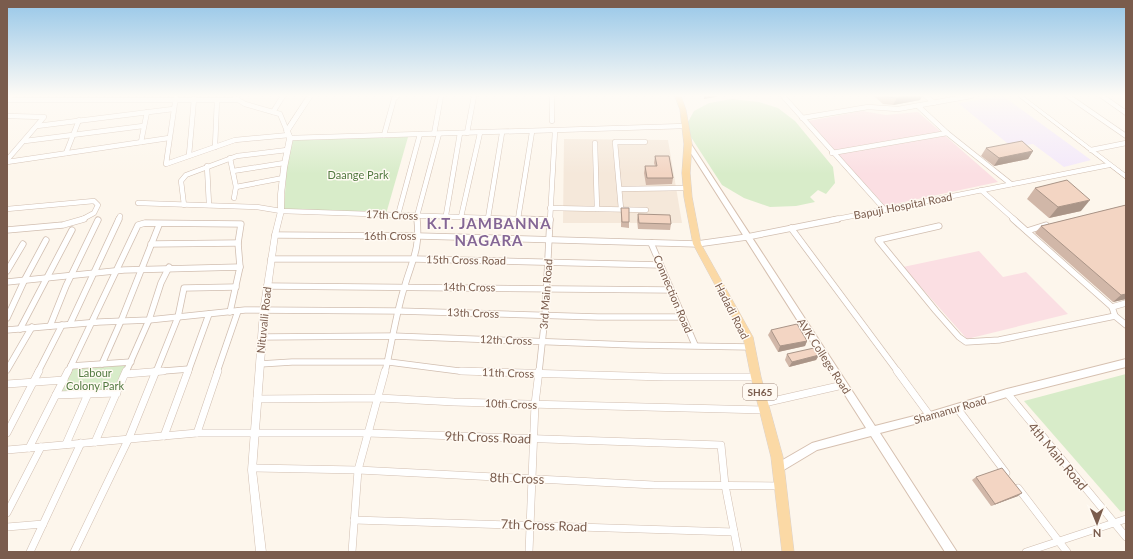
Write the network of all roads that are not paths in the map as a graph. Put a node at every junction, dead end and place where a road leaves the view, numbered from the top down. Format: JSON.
{"nodes":[{"id":1,"x":40,"y":122,"type":"edge"},
{"id":2,"x":64,"y":122,"type":"edge"},
{"id":3,"x":78,"y":122,"type":"edge"},
{"id":4,"x":146,"y":122,"type":"edge"},
{"id":5,"x":171,"y":122,"type":"edge"},
{"id":6,"x":192,"y":122,"type":"edge"},
{"id":7,"x":216,"y":122,"type":"edge"},
{"id":8,"x":284,"y":122,"type":"edge"},
{"id":9,"x":296,"y":122,"type":"edge"},
{"id":10,"x":388,"y":122,"type":"edge"},
{"id":11,"x":438,"y":122,"type":"edge"},
{"id":12,"x":469,"y":122,"type":"edge"},
{"id":13,"x":682,"y":122,"type":"edge"},
{"id":14,"x":682,"y":122,"type":"edge"},
{"id":15,"x":806,"y":122,"type":"edge"},
{"id":16,"x":935,"y":122,"type":"edge"},
{"id":17,"x":1054,"y":122,"type":"edge"},
{"id":18,"x":1106,"y":122,"type":"edge"},
{"id":19,"x":37,"y":126,"type":"junction"},
{"id":20,"x":143,"y":126,"type":"junction"},
{"id":21,"x":683,"y":126,"type":"junction"},
{"id":22,"x":555,"y":131,"type":"junction"},
{"id":23,"x":502,"y":132,"type":"junction"},
{"id":24,"x":532,"y":132,"type":"junction"},
{"id":25,"x":467,"y":133,"type":"junction"},
{"id":26,"x":480,"y":133,"type":"junction"},
{"id":27,"x":947,"y":133,"type":"junction"},
{"id":28,"x":289,"y":134,"type":"junction"},
{"id":29,"x":420,"y":134,"type":"junction"},
{"id":30,"x":436,"y":134,"type":"junction"},
{"id":31,"x":460,"y":134,"type":"junction"},
{"id":32,"x":73,"y":135,"type":"junction"},
{"id":33,"x":384,"y":135,"type":"junction"},
{"id":34,"x":1126,"y":136,"type":"edge"},
{"id":35,"x":169,"y":138,"type":"junction"},
{"id":36,"x":24,"y":141,"type":"junction"},
{"id":37,"x":141,"y":142,"type":"junction"},
{"id":38,"x":645,"y":142,"type":"dead end"},
{"id":39,"x":595,"y":143,"type":"dead end"},
{"id":40,"x":1126,"y":143,"type":"edge"},
{"id":41,"x":688,"y":144,"type":"junction"},
{"id":42,"x":215,"y":147,"type":"junction"},
{"id":43,"x":287,"y":150,"type":"junction"},
{"id":44,"x":1091,"y":150,"type":"junction"},
{"id":45,"x":66,"y":153,"type":"junction"},
{"id":46,"x":832,"y":153,"type":"junction"},
{"id":47,"x":189,"y":155,"type":"junction"},
{"id":48,"x":684,"y":156,"type":"junction"},
{"id":49,"x":230,"y":158,"type":"junction"},
{"id":50,"x":697,"y":159,"type":"junction"},
{"id":51,"x":7,"y":161,"type":"edge"},
{"id":52,"x":284,"y":163,"type":"junction"},
{"id":53,"x":1109,"y":165,"type":"junction"},
{"id":54,"x":207,"y":166,"type":"junction"},
{"id":55,"x":233,"y":170,"type":"junction"},
{"id":56,"x":1126,"y":177,"type":"edge"},
{"id":57,"x":283,"y":178,"type":"junction"},
{"id":58,"x":1011,"y":184,"type":"junction"},
{"id":59,"x":236,"y":187,"type":"junction"},
{"id":60,"x":685,"y":188,"type":"junction"},
{"id":61,"x":620,"y":189,"type":"junction"},
{"id":62,"x":981,"y":190,"type":"junction"},
{"id":63,"x":234,"y":198,"type":"dead end"},
{"id":64,"x":138,"y":203,"type":"dead end"},
{"id":65,"x":184,"y":204,"type":"junction"},
{"id":66,"x":209,"y":205,"type":"junction"},
{"id":67,"x":550,"y":208,"type":"junction"},
{"id":68,"x":7,"y":209,"type":"edge"},
{"id":69,"x":597,"y":209,"type":"junction"},
{"id":70,"x":621,"y":209,"type":"junction"},
{"id":71,"x":646,"y":210,"type":"dead end"},
{"id":72,"x":885,"y":210,"type":"junction"},
{"id":73,"x":281,"y":211,"type":"junction"},
{"id":74,"x":398,"y":215,"type":"junction"},
{"id":75,"x":446,"y":215,"type":"junction"},
{"id":76,"x":120,"y":216,"type":"dead end"},
{"id":77,"x":417,"y":216,"type":"junction"},
{"id":78,"x":461,"y":217,"type":"junction"},
{"id":79,"x":488,"y":218,"type":"junction"},
{"id":80,"x":518,"y":218,"type":"junction"},
{"id":81,"x":98,"y":220,"type":"dead end"},
{"id":82,"x":550,"y":220,"type":"junction"},
{"id":83,"x":1049,"y":224,"type":"edge"},
{"id":84,"x":159,"y":225,"type":"junction"},
{"id":85,"x":939,"y":226,"type":"dead end"},
{"id":86,"x":791,"y":228,"type":"junction"},
{"id":87,"x":7,"y":230,"type":"edge"},
{"id":88,"x":72,"y":230,"type":"dead end"},
{"id":89,"x":1026,"y":231,"type":"junction"},
{"id":90,"x":275,"y":235,"type":"junction"},
{"id":91,"x":419,"y":236,"type":"junction"},
{"id":92,"x":747,"y":237,"type":"junction"},
{"id":93,"x":549,"y":239,"type":"junction"},
{"id":94,"x":46,"y":240,"type":"dead end"},
{"id":95,"x":238,"y":243,"type":"junction"},
{"id":96,"x":651,"y":243,"type":"junction"},
{"id":97,"x":23,"y":244,"type":"dead end"},
{"id":98,"x":151,"y":244,"type":"junction"},
{"id":99,"x":697,"y":244,"type":"junction"},
{"id":100,"x":271,"y":259,"type":"junction"},
{"id":101,"x":415,"y":259,"type":"junction"},
{"id":102,"x":548,"y":262,"type":"junction"},
{"id":103,"x":660,"y":265,"type":"junction"},
{"id":104,"x":169,"y":267,"type":"junction"},
{"id":105,"x":240,"y":267,"type":"junction"},
{"id":106,"x":141,"y":270,"type":"junction"},
{"id":107,"x":7,"y":271,"type":"edge"},
{"id":108,"x":117,"y":272,"type":"junction"},
{"id":109,"x":94,"y":273,"type":"junction"},
{"id":110,"x":72,"y":275,"type":"junction"},
{"id":111,"x":48,"y":277,"type":"junction"},
{"id":112,"x":25,"y":279,"type":"junction"},
{"id":113,"x":7,"y":282,"type":"edge"},
{"id":114,"x":405,"y":285,"type":"junction"},
{"id":115,"x":267,"y":286,"type":"junction"},
{"id":116,"x":236,"y":287,"type":"junction"},
{"id":117,"x":545,"y":289,"type":"junction"},
{"id":118,"x":671,"y":290,"type":"junction"},
{"id":119,"x":1126,"y":303,"type":"edge"},
{"id":120,"x":1112,"y":307,"type":"junction"},
{"id":121,"x":238,"y":311,"type":"junction"},
{"id":122,"x":264,"y":311,"type":"junction"},
{"id":123,"x":398,"y":311,"type":"junction"},
{"id":124,"x":230,"y":312,"type":"junction"},
{"id":125,"x":209,"y":314,"type":"junction"},
{"id":126,"x":545,"y":316,"type":"junction"},
{"id":127,"x":1115,"y":316,"type":"junction"},
{"id":128,"x":178,"y":317,"type":"junction"},
{"id":129,"x":682,"y":317,"type":"junction"},
{"id":130,"x":7,"y":318,"type":"edge"},
{"id":131,"x":149,"y":320,"type":"junction"},
{"id":132,"x":121,"y":321,"type":"junction"},
{"id":133,"x":92,"y":322,"type":"junction"},
{"id":134,"x":70,"y":324,"type":"junction"},
{"id":135,"x":62,"y":325,"type":"junction"},
{"id":136,"x":1126,"y":325,"type":"edge"},
{"id":137,"x":50,"y":326,"type":"junction"},
{"id":138,"x":32,"y":328,"type":"junction"},
{"id":139,"x":20,"y":329,"type":"junction"},
{"id":140,"x":7,"y":330,"type":"edge"},
{"id":141,"x":393,"y":336,"type":"junction"},
{"id":142,"x":262,"y":337,"type":"junction"},
{"id":143,"x":542,"y":342,"type":"junction"},
{"id":144,"x":695,"y":345,"type":"junction"},
{"id":145,"x":750,"y":347,"type":"junction"},
{"id":146,"x":131,"y":362,"type":"junction"},
{"id":147,"x":388,"y":363,"type":"junction"},
{"id":148,"x":1126,"y":363,"type":"edge"},
{"id":149,"x":102,"y":364,"type":"junction"},
{"id":150,"x":260,"y":364,"type":"junction"},
{"id":151,"x":71,"y":366,"type":"junction"},
{"id":152,"x":189,"y":369,"type":"junction"},
{"id":153,"x":7,"y":370,"type":"edge"},
{"id":154,"x":157,"y":372,"type":"junction"},
{"id":155,"x":126,"y":374,"type":"junction"},
{"id":156,"x":538,"y":374,"type":"junction"},
{"id":157,"x":756,"y":377,"type":"junction"},
{"id":158,"x":64,"y":380,"type":"junction"},
{"id":159,"x":31,"y":383,"type":"junction"},
{"id":160,"x":7,"y":384,"type":"edge"},
{"id":161,"x":843,"y":385,"type":"junction"},
{"id":162,"x":117,"y":393,"type":"junction"},
{"id":163,"x":1007,"y":393,"type":"junction"},
{"id":164,"x":88,"y":394,"type":"junction"},
{"id":165,"x":56,"y":395,"type":"junction"},
{"id":166,"x":379,"y":398,"type":"junction"},
{"id":167,"x":257,"y":399,"type":"junction"},
{"id":168,"x":535,"y":404,"type":"junction"},
{"id":169,"x":765,"y":407,"type":"junction"},
{"id":170,"x":956,"y":408,"type":"junction"},
{"id":171,"x":930,"y":416,"type":"junction"},
{"id":172,"x":255,"y":432,"type":"junction"},
{"id":173,"x":873,"y":432,"type":"junction"},
{"id":174,"x":7,"y":433,"type":"edge"},
{"id":175,"x":197,"y":433,"type":"junction"},
{"id":176,"x":366,"y":433,"type":"junction"},
{"id":177,"x":164,"y":436,"type":"junction"},
{"id":178,"x":129,"y":438,"type":"junction"},
{"id":179,"x":535,"y":439,"type":"junction"},
{"id":180,"x":95,"y":442,"type":"junction"},
{"id":181,"x":81,"y":443,"type":"junction"},
{"id":182,"x":66,"y":444,"type":"junction"},
{"id":183,"x":41,"y":447,"type":"junction"},
{"id":184,"x":29,"y":448,"type":"junction"},
{"id":185,"x":7,"y":450,"type":"edge"},
{"id":186,"x":252,"y":468,"type":"junction"},
{"id":187,"x":778,"y":468,"type":"junction"},
{"id":188,"x":358,"y":470,"type":"junction"},
{"id":189,"x":532,"y":478,"type":"junction"},
{"id":190,"x":1010,"y":478,"type":"edge"},
{"id":191,"x":1015,"y":484,"type":"edge"},
{"id":192,"x":725,"y":485,"type":"junction"},
{"id":193,"x":781,"y":486,"type":"junction"},
{"id":194,"x":7,"y":513,"type":"edge"},
{"id":195,"x":1126,"y":518,"type":"edge"},
{"id":196,"x":354,"y":520,"type":"junction"},
{"id":197,"x":1113,"y":522,"type":"junction"},
{"id":198,"x":43,"y":524,"type":"junction"},
{"id":199,"x":530,"y":525,"type":"junction"},
{"id":200,"x":7,"y":527,"type":"edge"},
{"id":201,"x":734,"y":532,"type":"junction"},
{"id":202,"x":1126,"y":537,"type":"edge"},
{"id":203,"x":1058,"y":541,"type":"junction"},
{"id":204,"x":30,"y":552,"type":"edge"},
{"id":205,"x":74,"y":552,"type":"edge"},
{"id":206,"x":261,"y":552,"type":"edge"},
{"id":207,"x":352,"y":552,"type":"edge"},
{"id":208,"x":529,"y":552,"type":"edge"},
{"id":209,"x":738,"y":552,"type":"edge"},
{"id":210,"x":788,"y":552,"type":"edge"},
{"id":211,"x":950,"y":552,"type":"edge"},
{"id":212,"x":1026,"y":552,"type":"edge"},
{"id":213,"x":1067,"y":552,"type":"edge"}],
"edges":[{"from":1,"to":19,"type":"street"},
{"from":2,"to":19,"type":"street"},
{"from":3,"to":32,"type":"street"},
{"from":4,"to":20,"type":"street"},
{"from":5,"to":35,"type":"street"},
{"from":6,"to":47,"type":"street"},
{"from":7,"to":42,"type":"street"},
{"from":8,"to":28,"type":"street"},
{"from":9,"to":28,"type":"street","name":"Nituvalli Road"},
{"from":10,"to":33,"type":"street"},
{"from":11,"to":30,"type":"street"},
{"from":12,"to":25,"type":"street"},
{"from":13,"to":21,"type":"main road"},
{"from":14,"to":21,"type":"main road"},
{"from":15,"to":46,"type":"street"},
{"from":16,"to":27,"type":"street"},
{"from":17,"to":44,"type":"street"},
{"from":18,"to":34,"type":"street"},
{"from":19,"to":36,"type":"street"},
{"from":20,"to":32,"type":"street"},
{"from":20,"to":37,"type":"street"},
{"from":21,"to":22,"type":"street"},
{"from":21,"to":41,"type":"main road"},
{"from":21,"to":48,"type":"main road"},
{"from":22,"to":24,"type":"street"},
{"from":22,"to":67,"type":"street","name":"3rd Main Road"},
{"from":23,"to":24,"type":"street"},
{"from":23,"to":26,"type":"street"},
{"from":23,"to":79,"type":"street"},
{"from":24,"to":80,"type":"street"},
{"from":25,"to":26,"type":"street"},
{"from":25,"to":31,"type":"street"},
{"from":26,"to":78,"type":"street"},
{"from":27,"to":46,"type":"street"},
{"from":27,"to":58,"type":"street"},
{"from":28,"to":33,"type":"street"},
{"from":28,"to":42,"type":"street"},
{"from":28,"to":43,"type":"street","name":"Nituvalli Road"},
{"from":29,"to":30,"type":"street"},
{"from":29,"to":33,"type":"street"},
{"from":29,"to":74,"type":"street"},
{"from":30,"to":31,"type":"street"},
{"from":30,"to":77,"type":"street"},
{"from":31,"to":75,"type":"street"},
{"from":32,"to":36,"type":"street"},
{"from":32,"to":45,"type":"street"},
{"from":35,"to":37,"type":"street"},
{"from":35,"to":47,"type":"street"},
{"from":36,"to":51,"type":"street"},
{"from":37,"to":45,"type":"street"},
{"from":38,"to":61,"type":"street"},
{"from":39,"to":69,"type":"street"},
{"from":40,"to":44,"type":"street"},
{"from":41,"to":48,"type":"main road"},
{"from":41,"to":50,"type":"main road","name":"AVK College Road"},
{"from":42,"to":47,"type":"street"},
{"from":43,"to":49,"type":"street"},
{"from":43,"to":52,"type":"street","name":"Nituvalli Road"},
{"from":44,"to":53,"type":"street"},
{"from":45,"to":51,"type":"street"},
{"from":46,"to":72,"type":"street"},
{"from":48,"to":50,"type":"main road"},
{"from":48,"to":60,"type":"main road","name":"Hadadi Road"},
{"from":49,"to":54,"type":"street"},
{"from":49,"to":55,"type":"street"},
{"from":50,"to":92,"type":"main road","name":"AVK College Road"},
{"from":52,"to":55,"type":"street"},
{"from":52,"to":57,"type":"street","name":"Nituvalli Road"},
{"from":53,"to":56,"type":"street"},
{"from":53,"to":58,"type":"street","name":"Bapuji Hospital Road"},
{"from":54,"to":65,"type":"street"},
{"from":54,"to":66,"type":"street"},
{"from":55,"to":59,"type":"street"},
{"from":57,"to":59,"type":"street"},
{"from":57,"to":73,"type":"street","name":"Nituvalli Road"},
{"from":58,"to":62,"type":"street","name":"Bapuji Hospital Road"},
{"from":59,"to":63,"type":"street"},
{"from":60,"to":61,"type":"street"},
{"from":60,"to":99,"type":"main road","name":"Hadadi Road"},
{"from":61,"to":70,"type":"street"},
{"from":62,"to":72,"type":"street","name":"Bapuji Hospital Road"},
{"from":62,"to":89,"type":"street"},
{"from":64,"to":65,"type":"street","name":"17th Cross"},
{"from":65,"to":66,"type":"street","name":"17th Cross"},
{"from":66,"to":73,"type":"street","name":"17th Cross"},
{"from":67,"to":69,"type":"street"},
{"from":67,"to":82,"type":"street","name":"3rd Main Road"},
{"from":68,"to":87,"type":"street"},
{"from":69,"to":70,"type":"street"},
{"from":70,"to":71,"type":"street"},
{"from":72,"to":86,"type":"street","name":"Bapuji Hospital Road"},
{"from":73,"to":74,"type":"street","name":"17th Cross"},
{"from":73,"to":90,"type":"street","name":"Nituvalli Road"},
{"from":74,"to":77,"type":"street","name":"17th Cross"},
{"from":75,"to":77,"type":"street","name":"17th Cross"},
{"from":75,"to":78,"type":"street","name":"17th Cross"},
{"from":76,"to":109,"type":"street"},
{"from":77,"to":91,"type":"street"},
{"from":78,"to":79,"type":"street","name":"17th Cross"},
{"from":79,"to":80,"type":"street","name":"17th Cross"},
{"from":80,"to":82,"type":"street","name":"17th Cross"},
{"from":81,"to":110,"type":"street"},
{"from":82,"to":93,"type":"street","name":"3rd Main Road"},
{"from":83,"to":89,"type":"street"},
{"from":84,"to":95,"type":"street"},
{"from":84,"to":98,"type":"street"},
{"from":84,"to":108,"type":"street"},
{"from":85,"to":127,"type":"street"},
{"from":86,"to":92,"type":"street","name":"Bapuji Hospital Road"},
{"from":86,"to":171,"type":"street"},
{"from":88,"to":111,"type":"street"},
{"from":89,"to":120,"type":"street"},
{"from":90,"to":91,"type":"street","name":"16th Cross"},
{"from":90,"to":100,"type":"street","name":"Nituvalli Road"},
{"from":91,"to":93,"type":"street","name":"16th Cross"},
{"from":91,"to":101,"type":"street"},
{"from":92,"to":99,"type":"street","name":"Bapuji Hospital Road"},
{"from":92,"to":161,"type":"main road","name":"AVK College Road"},
{"from":93,"to":96,"type":"street","name":"16th Cross"},
{"from":93,"to":102,"type":"street","name":"3rd Main Road"},
{"from":94,"to":112,"type":"street"},
{"from":95,"to":98,"type":"street"},
{"from":95,"to":105,"type":"street"},
{"from":96,"to":99,"type":"street","name":"16th Cross"},
{"from":96,"to":103,"type":"street","name":"Connection Road"},
{"from":97,"to":107,"type":"street"},
{"from":98,"to":106,"type":"street"},
{"from":99,"to":145,"type":"main road","name":"Hadadi Road","number":"SH65"},
{"from":100,"to":101,"type":"street","name":"15th Cross Road"},
{"from":100,"to":115,"type":"street","name":"Nituvalli Road"},
{"from":101,"to":102,"type":"street","name":"15th Cross Road"},
{"from":101,"to":114,"type":"street"},
{"from":102,"to":103,"type":"street","name":"15th Cross Road"},
{"from":102,"to":117,"type":"street","name":"3rd Main Road"},
{"from":103,"to":118,"type":"street","name":"Connection Road"},
{"from":104,"to":105,"type":"street"},
{"from":104,"to":106,"type":"street"},
{"from":104,"to":131,"type":"street"},
{"from":105,"to":116,"type":"street"},
{"from":106,"to":108,"type":"street"},
{"from":106,"to":132,"type":"street"},
{"from":108,"to":109,"type":"street"},
{"from":108,"to":133,"type":"street"},
{"from":109,"to":110,"type":"street"},
{"from":109,"to":134,"type":"street"},
{"from":110,"to":111,"type":"street"},
{"from":110,"to":137,"type":"street"},
{"from":111,"to":112,"type":"street"},
{"from":111,"to":139,"type":"street"},
{"from":112,"to":113,"type":"street"},
{"from":112,"to":130,"type":"street"},
{"from":114,"to":115,"type":"street","name":"14th Cross"},
{"from":114,"to":117,"type":"street","name":"14th Cross"},
{"from":114,"to":123,"type":"street"},
{"from":115,"to":122,"type":"street","name":"Nituvalli Road"},
{"from":116,"to":124,"type":"street"},
{"from":116,"to":128,"type":"street"},
{"from":117,"to":118,"type":"street","name":"14th Cross"},
{"from":117,"to":126,"type":"street","name":"3rd Main Road"},
{"from":118,"to":129,"type":"street","name":"Connection Road"},
{"from":119,"to":120,"type":"street"},
{"from":120,"to":127,"type":"street"},
{"from":121,"to":122,"type":"street","name":"13th Cross"},
{"from":121,"to":124,"type":"street","name":"13th Cross"},
{"from":121,"to":175,"type":"street"},
{"from":122,"to":123,"type":"street","name":"13th Cross"},
{"from":122,"to":142,"type":"street","name":"Nituvalli Road"},
{"from":123,"to":126,"type":"street","name":"13th Cross"},
{"from":123,"to":141,"type":"street"},
{"from":124,"to":125,"type":"street","name":"13th Cross"},
{"from":125,"to":128,"type":"street","name":"13th Cross"},
{"from":125,"to":152,"type":"street"},
{"from":126,"to":129,"type":"street","name":"13th Cross"},
{"from":126,"to":143,"type":"street","name":"3rd Main Road"},
{"from":127,"to":136,"type":"street"},
{"from":128,"to":131,"type":"street","name":"13th Cross"},
{"from":128,"to":154,"type":"street"},
{"from":129,"to":144,"type":"street","name":"Connection Road"},
{"from":131,"to":132,"type":"street","name":"13th Cross"},
{"from":131,"to":146,"type":"street"},
{"from":132,"to":133,"type":"street","name":"13th Cross"},
{"from":132,"to":149,"type":"street"},
{"from":133,"to":134,"type":"street","name":"13th Cross"},
{"from":133,"to":151,"type":"street"},
{"from":134,"to":135,"type":"street","name":"13th Cross"},
{"from":135,"to":137,"type":"street","name":"13th Cross"},
{"from":135,"to":159,"type":"street"},
{"from":137,"to":138,"type":"street","name":"13th Cross"},
{"from":138,"to":139,"type":"street","name":"13th Cross"},
{"from":138,"to":153,"type":"street"},
{"from":139,"to":140,"type":"street","name":"13th Cross"},
{"from":141,"to":142,"type":"street","name":"12th Cross"},
{"from":141,"to":143,"type":"street","name":"12th Cross"},
{"from":141,"to":147,"type":"street"},
{"from":142,"to":150,"type":"street","name":"Nituvalli Road"},
{"from":143,"to":144,"type":"street","name":"12th Cross"},
{"from":143,"to":156,"type":"street","name":"3rd Main Road"},
{"from":144,"to":145,"type":"street","name":"12th Cross"},
{"from":145,"to":157,"type":"main road","name":"Hadadi Road","number":"SH65"},
{"from":146,"to":149,"type":"street"},
{"from":146,"to":155,"type":"street"},
{"from":147,"to":150,"type":"street","name":"11th Cross"},
{"from":147,"to":156,"type":"street","name":"11th Cross"},
{"from":147,"to":166,"type":"street"},
{"from":148,"to":163,"type":"main road","name":"Shamanur Road"},
{"from":149,"to":151,"type":"street"},
{"from":150,"to":167,"type":"street","name":"Nituvalli Road"},
{"from":151,"to":158,"type":"street"},
{"from":152,"to":154,"type":"street"},
{"from":152,"to":177,"type":"street"},
{"from":154,"to":155,"type":"street"},
{"from":154,"to":178,"type":"street"},
{"from":155,"to":162,"type":"street"},
{"from":156,"to":157,"type":"street","name":"11th Cross"},
{"from":156,"to":168,"type":"street","name":"3rd Main Road"},
{"from":157,"to":169,"type":"main road","name":"Hadadi Road","number":"SH65"},
{"from":158,"to":159,"type":"street"},
{"from":158,"to":165,"type":"street"},
{"from":159,"to":160,"type":"street"},
{"from":159,"to":174,"type":"street"},
{"from":161,"to":169,"type":"street","name":"10th Cross"},
{"from":161,"to":173,"type":"main road","name":"AVK College Road"},
{"from":162,"to":164,"type":"street"},
{"from":162,"to":180,"type":"street"},
{"from":163,"to":170,"type":"main road","name":"Shamanur Road"},
{"from":163,"to":197,"type":"street","name":"4th Main Road"},
{"from":164,"to":165,"type":"street"},
{"from":164,"to":182,"type":"street"},
{"from":165,"to":184,"type":"street"},
{"from":166,"to":167,"type":"street","name":"10th Cross"},
{"from":166,"to":168,"type":"street","name":"10th Cross"},
{"from":166,"to":176,"type":"street"},
{"from":167,"to":172,"type":"street","name":"Nituvalli Road"},
{"from":168,"to":169,"type":"street","name":"10th Cross"},
{"from":168,"to":179,"type":"street","name":"3rd Main Road"},
{"from":169,"to":187,"type":"main road","name":"Hadadi Road","number":"SH65"},
{"from":170,"to":171,"type":"main road","name":"Shamanur Road"},
{"from":170,"to":190,"type":"street"},
{"from":171,"to":173,"type":"main road","name":"Shamanur Road"},
{"from":172,"to":175,"type":"street","name":"9th Cross Road"},
{"from":172,"to":176,"type":"street","name":"9th Cross Road"},
{"from":172,"to":186,"type":"street","name":"Nituvalli Road"},
{"from":173,"to":187,"type":"main road","name":"Shamanur Road"},
{"from":173,"to":211,"type":"main road","name":"AVK College Road"},
{"from":175,"to":177,"type":"street","name":"9th Cross Road"},
{"from":176,"to":179,"type":"street","name":"9th Cross Road"},
{"from":176,"to":188,"type":"street"},
{"from":177,"to":178,"type":"street","name":"9th Cross Road"},
{"from":178,"to":180,"type":"street","name":"9th Cross Road"},
{"from":178,"to":205,"type":"street"},
{"from":179,"to":189,"type":"street","name":"3rd Main Road"},
{"from":179,"to":192,"type":"street","name":"9th Cross Road"},
{"from":180,"to":181,"type":"street","name":"9th Cross Road"},
{"from":181,"to":182,"type":"street","name":"9th Cross Road"},
{"from":181,"to":198,"type":"street"},
{"from":182,"to":183,"type":"street","name":"9th Cross Road"},
{"from":183,"to":184,"type":"street","name":"9th Cross Road"},
{"from":183,"to":194,"type":"street"},
{"from":184,"to":185,"type":"street","name":"9th Cross Road"},
{"from":186,"to":188,"type":"street","name":"8th Cross"},
{"from":186,"to":206,"type":"street","name":"Nituvalli Road"},
{"from":187,"to":193,"type":"main road","name":"Hadadi Road","number":"SH65"},
{"from":188,"to":189,"type":"street","name":"8th Cross"},
{"from":188,"to":196,"type":"street"},
{"from":189,"to":192,"type":"street","name":"8th Cross"},
{"from":189,"to":199,"type":"street","name":"3rd Main Road"},
{"from":191,"to":203,"type":"street"},
{"from":192,"to":193,"type":"street","name":"8th Cross"},
{"from":192,"to":201,"type":"street"},
{"from":193,"to":210,"type":"main road","name":"Hadadi Road","number":"SH65"},
{"from":195,"to":197,"type":"street"},
{"from":196,"to":199,"type":"street","name":"7th Cross Road"},
{"from":196,"to":207,"type":"street"},
{"from":197,"to":202,"type":"street","name":"4th Main Road"},
{"from":197,"to":203,"type":"street"},
{"from":198,"to":200,"type":"street"},
{"from":198,"to":204,"type":"street"},
{"from":199,"to":201,"type":"street","name":"7th Cross Road"},
{"from":199,"to":208,"type":"street","name":"3rd Main Road"},
{"from":201,"to":209,"type":"street"},
{"from":203,"to":212,"type":"street"},
{"from":203,"to":213,"type":"street"}]}
